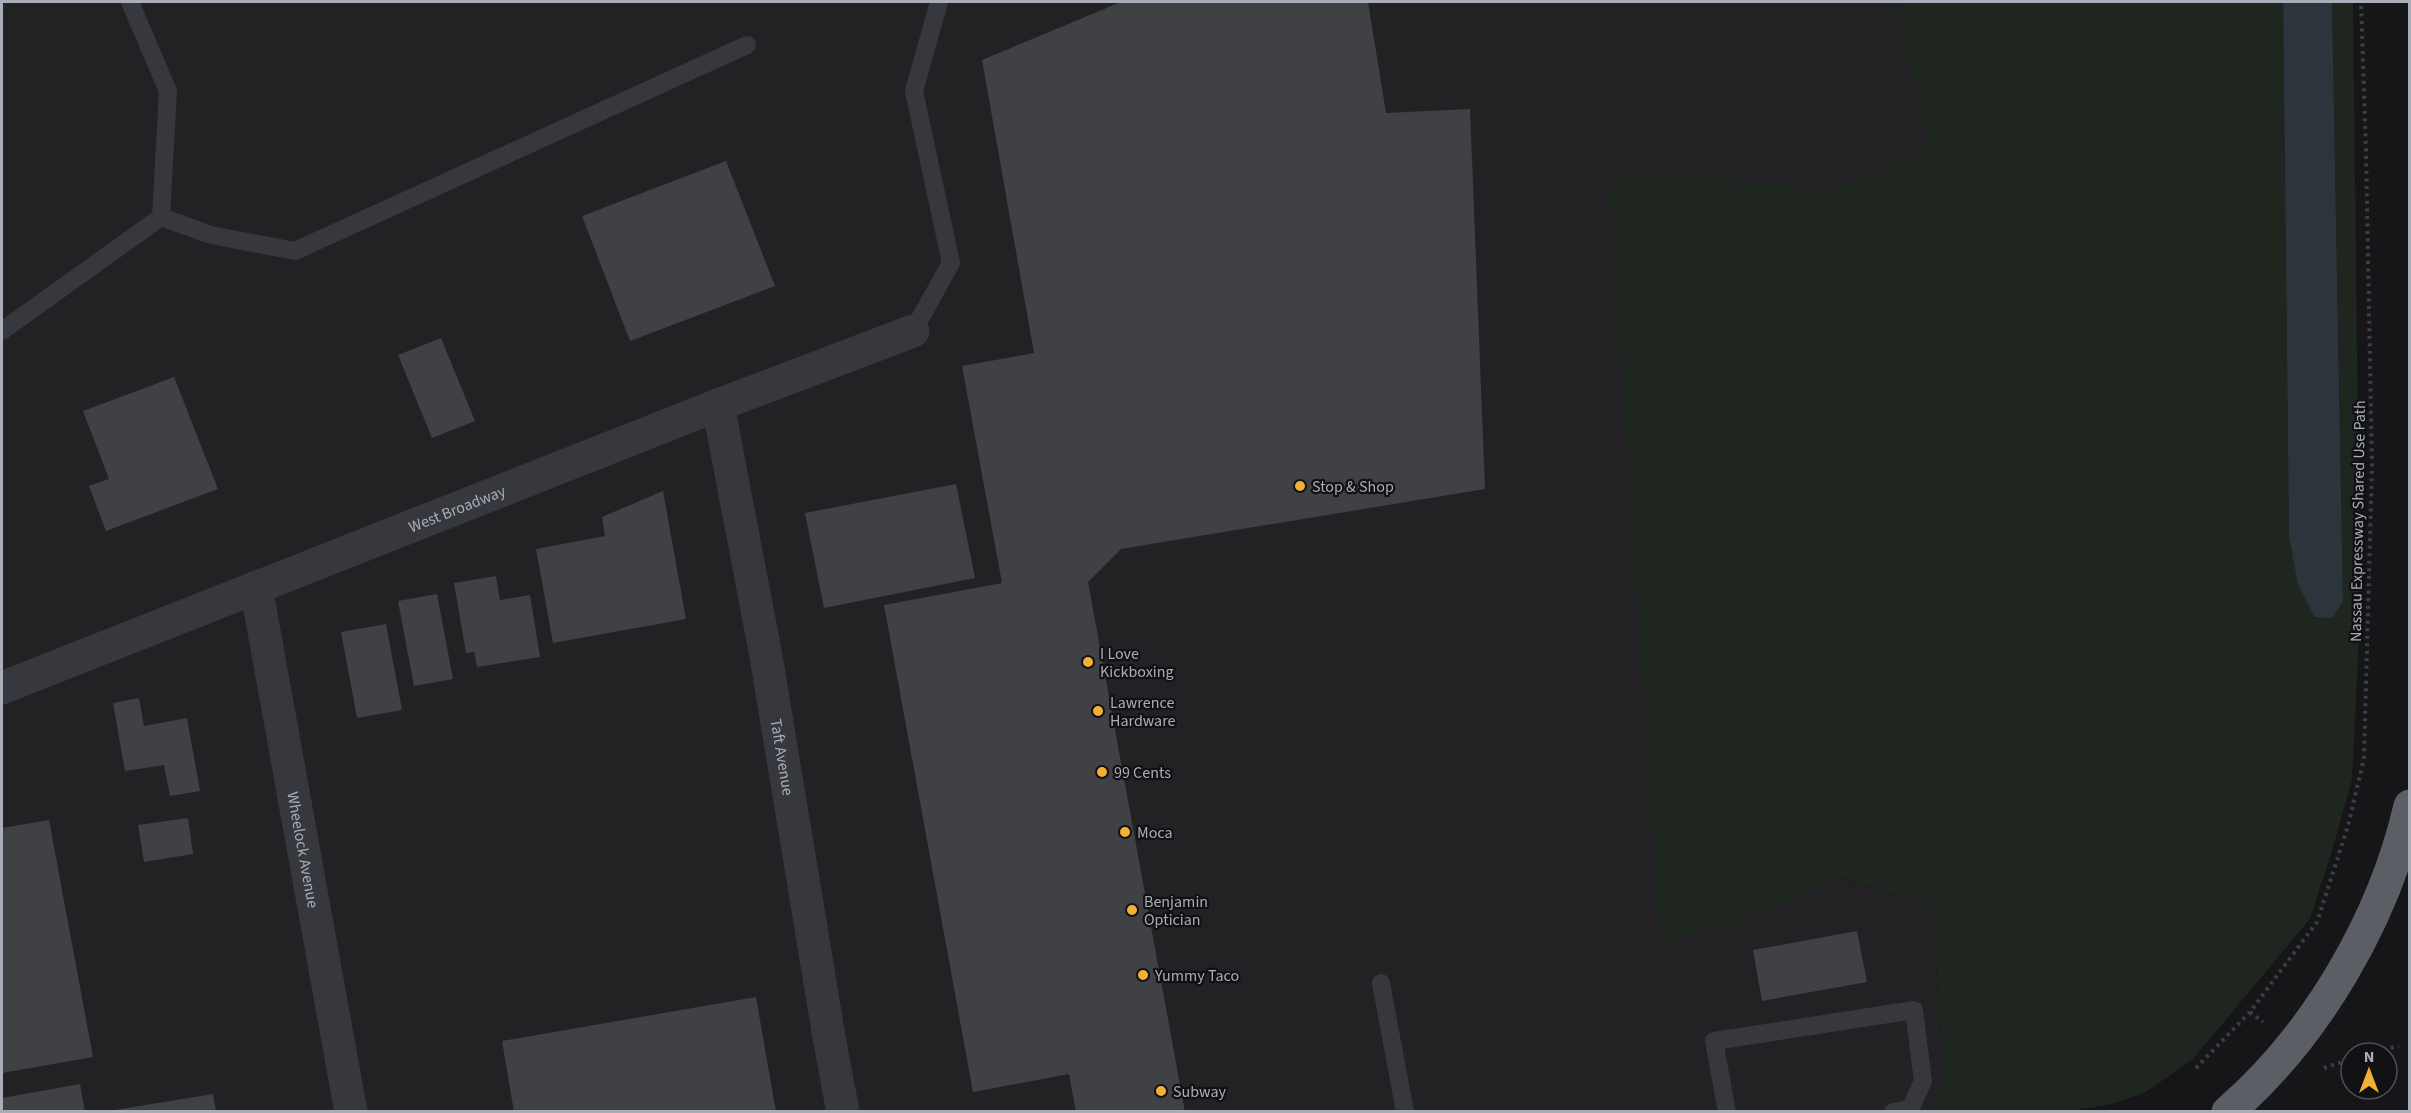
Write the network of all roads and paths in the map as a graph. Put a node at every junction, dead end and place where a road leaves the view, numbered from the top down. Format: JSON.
{"nodes":[{"id":1,"x":130,"y":2,"type":"edge"},
{"id":2,"x":939,"y":2,"type":"edge"},
{"id":3,"x":2361,"y":2,"type":"edge"},
{"id":4,"x":747,"y":45,"type":"dead end"},
{"id":5,"x":161,"y":217,"type":"junction"},
{"id":6,"x":913,"y":331,"type":"joint"},
{"id":7,"x":2,"y":332,"type":"edge"},
{"id":8,"x":717,"y":405,"type":"junction"},
{"id":9,"x":256,"y":587,"type":"junction"},
{"id":10,"x":2,"y":688,"type":"edge"},
{"id":11,"x":2409,"y":806,"type":"edge"},
{"id":12,"x":1382,"y":983,"type":"dead end"},
{"id":13,"x":2250,"y":1012,"type":"junction"},
{"id":14,"x":2266,"y":1025,"type":"dead end"},
{"id":15,"x":2339,"y":1063,"type":"edge"},
{"id":16,"x":2196,"y":1068,"type":"dead end"},
{"id":17,"x":2322,"y":1068,"type":"dead end"},
{"id":18,"x":351,"y":1112,"type":"edge"},
{"id":19,"x":843,"y":1112,"type":"edge"},
{"id":20,"x":1405,"y":1112,"type":"edge"},
{"id":21,"x":1727,"y":1112,"type":"edge"},
{"id":22,"x":1893,"y":1112,"type":"edge"},
{"id":23,"x":2228,"y":1112,"type":"edge"}],
"edges":[{"from":1,"to":5,"type":"lane"},
{"from":2,"to":6,"type":"lane"},
{"from":3,"to":13,"type":"path","name":"Nassau Expressway Shared Use Path"},
{"from":4,"to":5,"type":"lane"},
{"from":5,"to":7,"type":"lane"},
{"from":6,"to":8,"type":"street","name":"West Broadway"},
{"from":8,"to":9,"type":"street","name":"West Broadway"},
{"from":8,"to":19,"type":"street","name":"Taft Avenue"},
{"from":9,"to":10,"type":"street","name":"West Broadway"},
{"from":9,"to":18,"type":"street","name":"Wheelock Avenue"},
{"from":11,"to":23,"type":"highway"},
{"from":12,"to":20,"type":"lane"},
{"from":13,"to":14,"type":"path"},
{"from":13,"to":16,"type":"path","name":"Nassau Expressway Shared Use Path"},
{"from":15,"to":17,"type":"path"},
{"from":21,"to":22,"type":"lane"}]}
